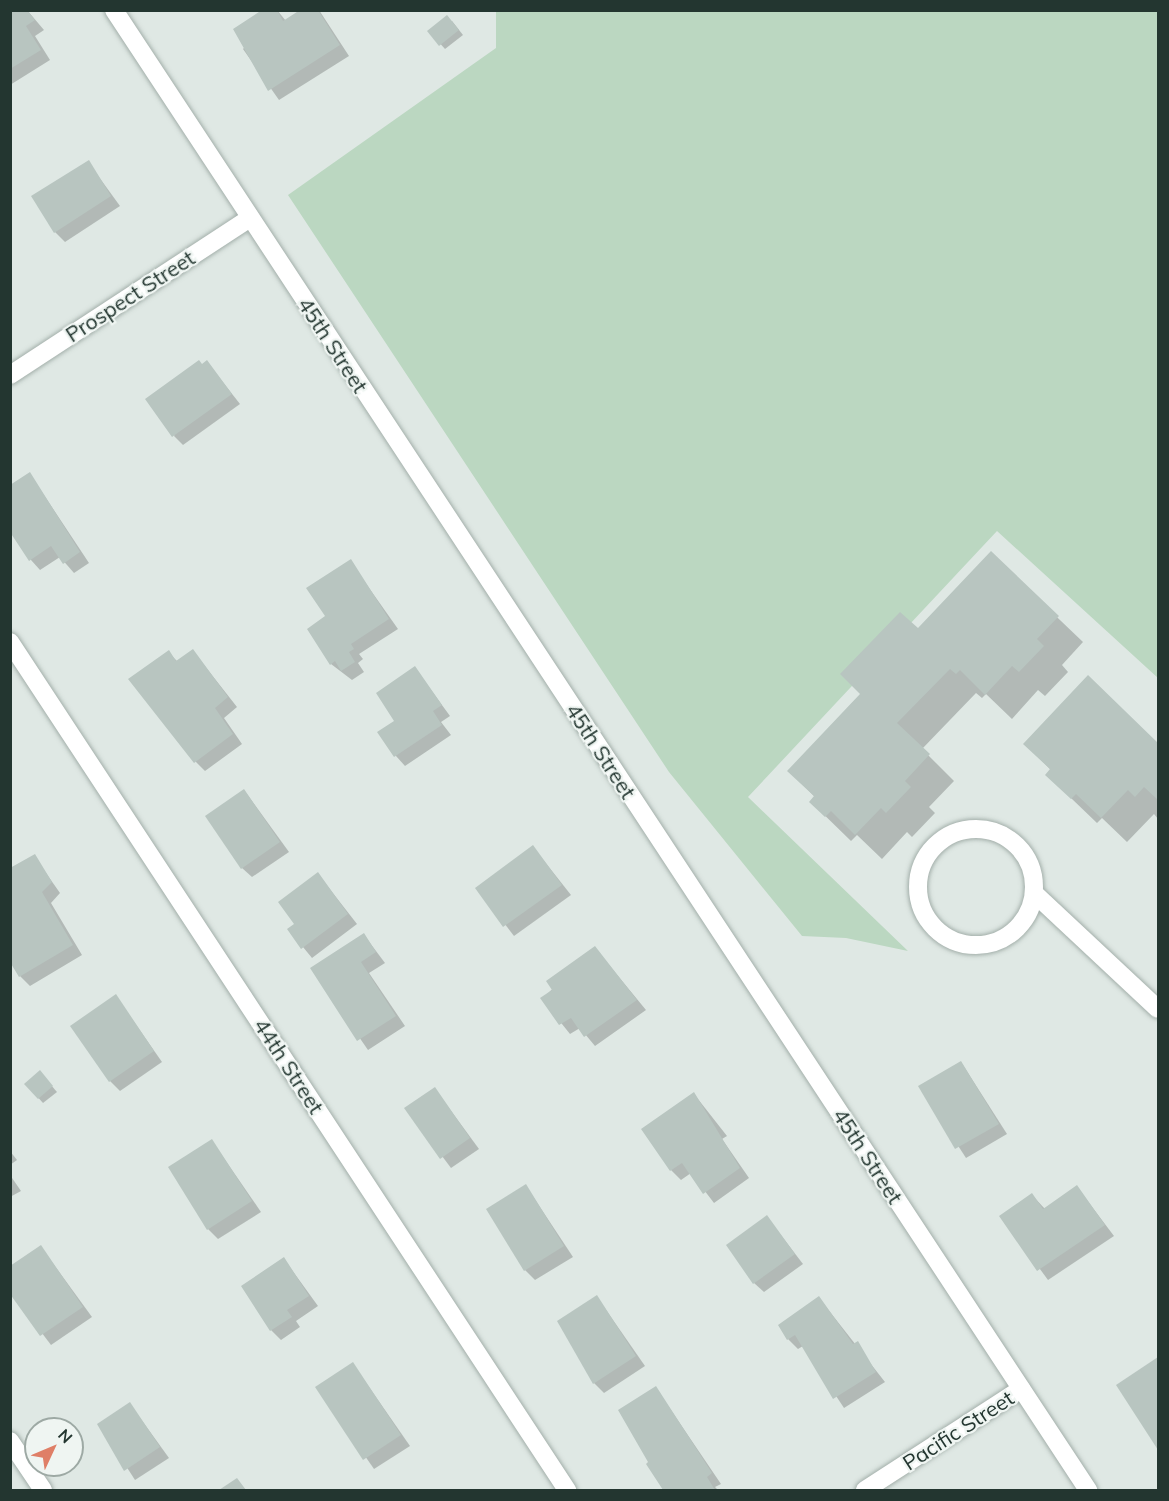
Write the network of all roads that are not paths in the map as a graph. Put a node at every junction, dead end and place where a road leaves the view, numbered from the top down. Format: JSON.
{"nodes":[{"id":1,"x":114,"y":10,"type":"edge"},
{"id":2,"x":250,"y":218,"type":"junction"},
{"id":3,"x":10,"y":375,"type":"edge"},
{"id":4,"x":10,"y":642,"type":"edge"},
{"id":5,"x":1035,"y":894,"type":"junction"},
{"id":6,"x":1158,"y":1009,"type":"edge"},
{"id":7,"x":1021,"y":1389,"type":"junction"},
{"id":8,"x":10,"y":1441,"type":"edge"},
{"id":9,"x":43,"y":1491,"type":"edge"},
{"id":10,"x":567,"y":1491,"type":"edge"},
{"id":11,"x":865,"y":1491,"type":"edge"},
{"id":12,"x":1088,"y":1491,"type":"edge"}],
"edges":[{"from":1,"to":2,"type":"street","name":"45th Street"},
{"from":2,"to":3,"type":"street","name":"Prospect Street"},
{"from":2,"to":7,"type":"street","name":"45th Street"},
{"from":4,"to":10,"type":"street","name":"44th Street"},
{"from":5,"to":5,"type":"street"},
{"from":5,"to":6,"type":"street"},
{"from":7,"to":11,"type":"street","name":"Pacific Street"},
{"from":7,"to":12,"type":"street","name":"45th Street"},
{"from":8,"to":9,"type":"street"}]}
